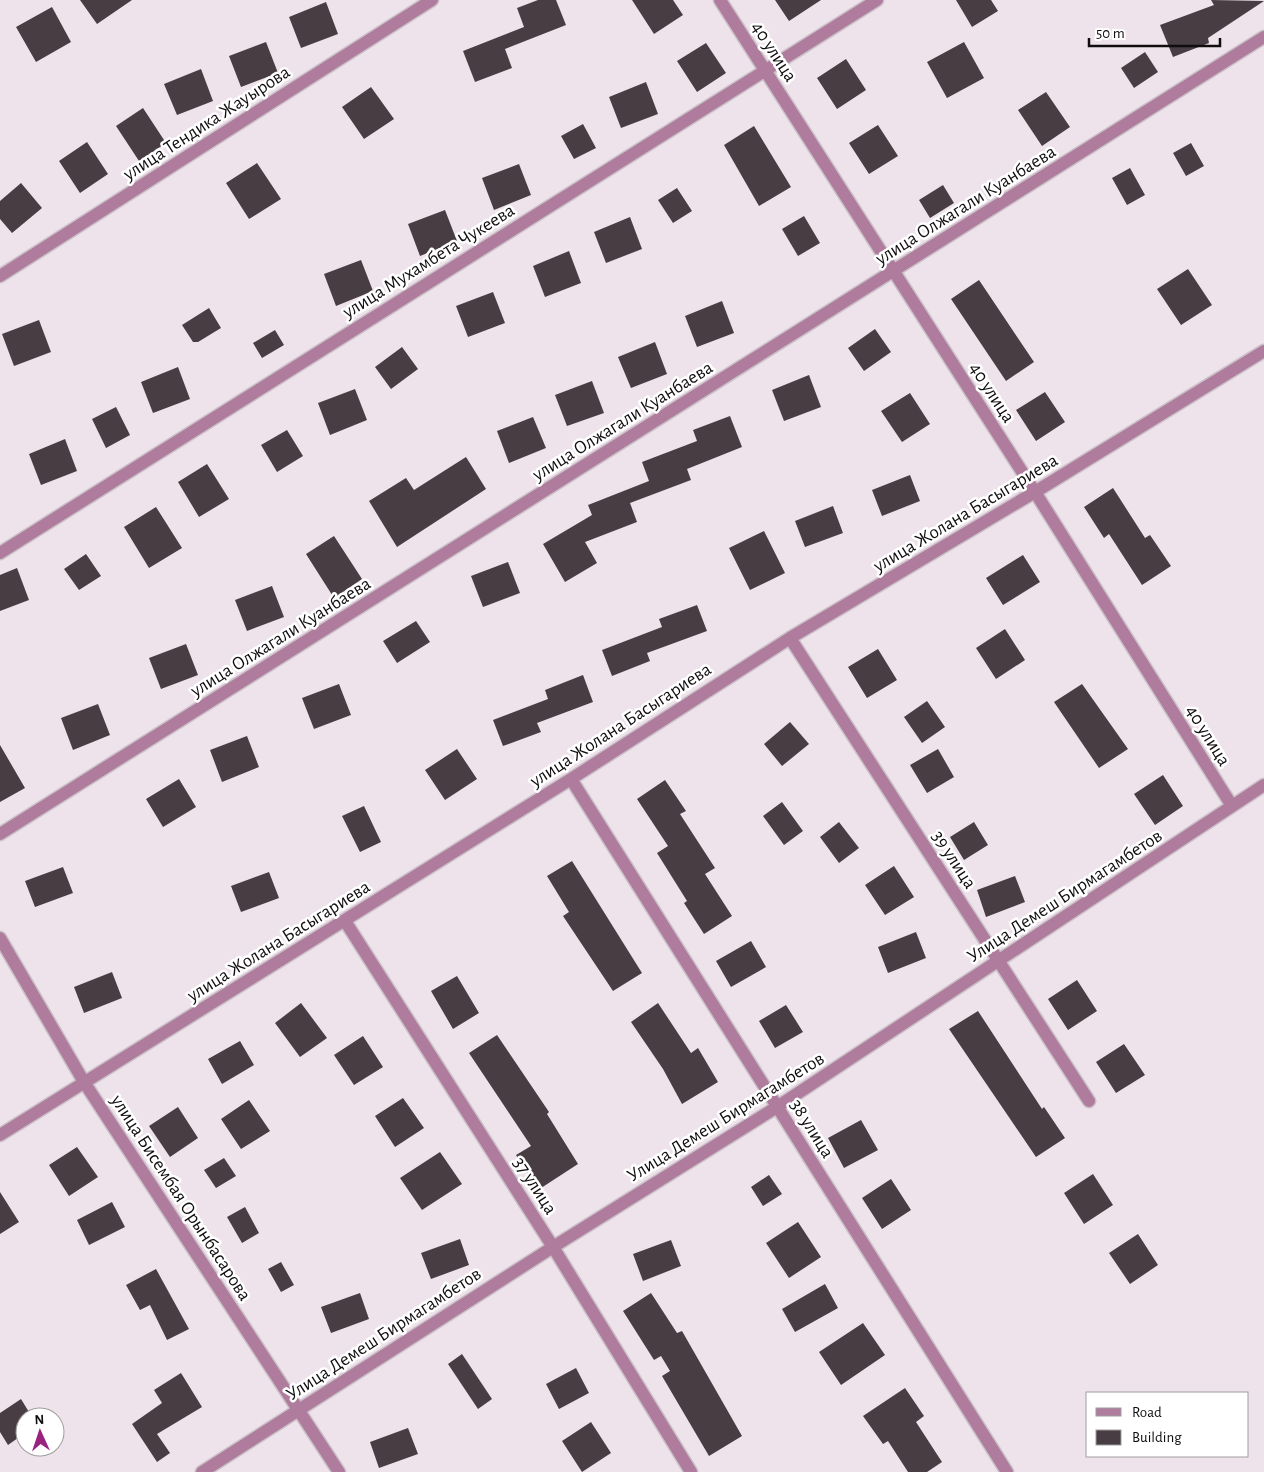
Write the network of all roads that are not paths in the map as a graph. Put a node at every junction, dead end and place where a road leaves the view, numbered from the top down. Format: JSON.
{"nodes":[{"id":1,"x":432,"y":0,"type":"edge"},
{"id":2,"x":720,"y":0,"type":"edge"},
{"id":3,"x":877,"y":0,"type":"edge"},
{"id":4,"x":1264,"y":37,"type":"edge"},
{"id":5,"x":764,"y":70,"type":"junction"},
{"id":6,"x":892,"y":272,"type":"junction"},
{"id":7,"x":0,"y":276,"type":"edge"},
{"id":8,"x":1264,"y":351,"type":"edge"},
{"id":9,"x":1035,"y":492,"type":"junction"},
{"id":10,"x":0,"y":553,"type":"edge"},
{"id":11,"x":790,"y":638,"type":"junction"},
{"id":12,"x":571,"y":779,"type":"junction"},
{"id":13,"x":1264,"y":785,"type":"edge"},
{"id":14,"x":1232,"y":806,"type":"junction"},
{"id":15,"x":0,"y":834,"type":"edge"},
{"id":16,"x":345,"y":921,"type":"junction"},
{"id":17,"x":0,"y":938,"type":"edge"},
{"id":18,"x":999,"y":960,"type":"junction"},
{"id":19,"x":84,"y":1082,"type":"junction"},
{"id":20,"x":1089,"y":1101,"type":"dead end"},
{"id":21,"x":777,"y":1107,"type":"junction"},
{"id":22,"x":0,"y":1135,"type":"edge"},
{"id":23,"x":553,"y":1246,"type":"junction"},
{"id":24,"x":299,"y":1409,"type":"junction"},
{"id":25,"x":202,"y":1472,"type":"edge"},
{"id":26,"x":339,"y":1472,"type":"edge"},
{"id":27,"x":691,"y":1472,"type":"edge"},
{"id":28,"x":1007,"y":1472,"type":"edge"}],
"edges":[{"from":1,"to":7,"type":"street","name":"улица Тендика Жауырова"},
{"from":2,"to":5,"type":"street","name":"40 улица"},
{"from":3,"to":5,"type":"street","name":"улица Мухамбета Чукеева"},
{"from":4,"to":6,"type":"street","name":"улица Олжагали Куанбаева"},
{"from":5,"to":6,"type":"street","name":"40 улица"},
{"from":5,"to":10,"type":"street","name":"улица Мухамбета Чукеева"},
{"from":6,"to":9,"type":"street","name":"40 улица"},
{"from":6,"to":15,"type":"street","name":"улица Олжагали Куанбаева"},
{"from":8,"to":9,"type":"street","name":"улица Жолана Басыгариева"},
{"from":9,"to":11,"type":"street","name":"улица Жолана Басыгариева"},
{"from":9,"to":14,"type":"street","name":"40 улица"},
{"from":11,"to":12,"type":"street","name":"улица Жолана Басыгариева"},
{"from":11,"to":18,"type":"street","name":"39 улица"},
{"from":12,"to":16,"type":"street","name":"улица Жолана Басыгариева"},
{"from":12,"to":21,"type":"street","name":"38 улица"},
{"from":13,"to":14,"type":"street","name":"Улица Демеш Бирмагамбетов"},
{"from":14,"to":18,"type":"street","name":"Улица Демеш Бирмагамбетов"},
{"from":16,"to":19,"type":"street","name":"улица Жолана Басыгариева"},
{"from":16,"to":23,"type":"street","name":"37 улица"},
{"from":17,"to":19,"type":"street","name":"улица Бисембая Орынбасарова"},
{"from":18,"to":20,"type":"street","name":"39 улица"},
{"from":18,"to":21,"type":"street","name":"Улица Демеш Бирмагамбетов"},
{"from":19,"to":22,"type":"street","name":"улица Жолана Басыгариева"},
{"from":19,"to":24,"type":"street","name":"улица Бисембая Орынбасарова"},
{"from":21,"to":23,"type":"street","name":"Улица Демеш Бирмагамбетов"},
{"from":21,"to":28,"type":"street","name":"38 улица"},
{"from":23,"to":24,"type":"street","name":"Улица Демеш Бирмагамбетов"},
{"from":23,"to":27,"type":"street","name":"37 улица"},
{"from":24,"to":25,"type":"street","name":"Улица Демеш Бирмагамбетов"},
{"from":24,"to":26,"type":"street","name":"улица Бисембая Орынбасарова"}]}
